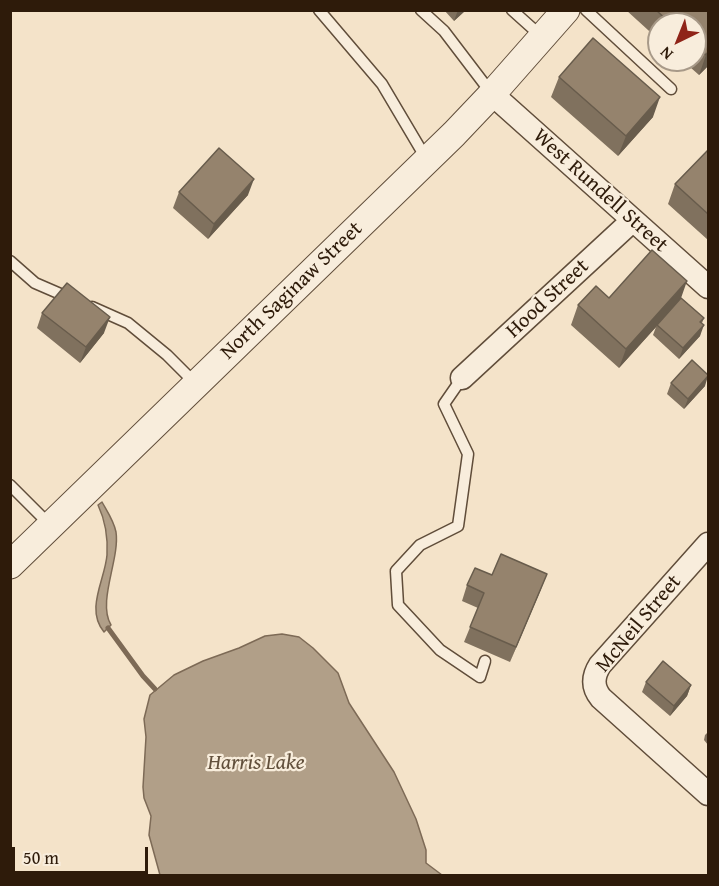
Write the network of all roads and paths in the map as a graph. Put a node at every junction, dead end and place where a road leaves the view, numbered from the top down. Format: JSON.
{"nodes":[{"id":1,"x":320,"y":10,"type":"edge"},
{"id":2,"x":421,"y":10,"type":"edge"},
{"id":3,"x":512,"y":10,"type":"edge"},
{"id":4,"x":566,"y":10,"type":"edge"},
{"id":5,"x":586,"y":10,"type":"edge"},
{"id":6,"x":542,"y":37,"type":"junction"},
{"id":7,"x":671,"y":89,"type":"dead end"},
{"id":8,"x":492,"y":94,"type":"junction"},
{"id":9,"x":427,"y":160,"type":"junction"},
{"id":10,"x":633,"y":220,"type":"junction"},
{"id":11,"x":10,"y":261,"type":"edge"},
{"id":12,"x":708,"y":287,"type":"edge"},
{"id":13,"x":462,"y":378,"type":"joint"},
{"id":14,"x":196,"y":384,"type":"junction"},
{"id":15,"x":10,"y":485,"type":"edge"},
{"id":16,"x":51,"y":526,"type":"junction"},
{"id":17,"x":708,"y":544,"type":"edge"},
{"id":18,"x":10,"y":565,"type":"edge"},
{"id":19,"x":485,"y":661,"type":"dead end"},
{"id":20,"x":708,"y":794,"type":"edge"}],
"edges":[{"from":1,"to":9,"type":"lane"},
{"from":2,"to":8,"type":"lane"},
{"from":3,"to":6,"type":"lane"},
{"from":4,"to":6,"type":"street","name":"North Saginaw Street"},
{"from":5,"to":7,"type":"lane"},
{"from":6,"to":8,"type":"street","name":"North Saginaw Street"},
{"from":8,"to":9,"type":"street","name":"North Saginaw Street"},
{"from":8,"to":10,"type":"street","name":"West Rundell Street"},
{"from":9,"to":14,"type":"street","name":"North Saginaw Street"},
{"from":10,"to":12,"type":"street","name":"West Rundell Street"},
{"from":10,"to":13,"type":"street","name":"Hood Street"},
{"from":11,"to":14,"type":"lane"},
{"from":13,"to":19,"type":"lane"},
{"from":14,"to":16,"type":"street","name":"North Saginaw Street"},
{"from":15,"to":16,"type":"lane"},
{"from":16,"to":18,"type":"street","name":"North Saginaw Street"},
{"from":17,"to":20,"type":"street","name":"McNeil Street"}]}
